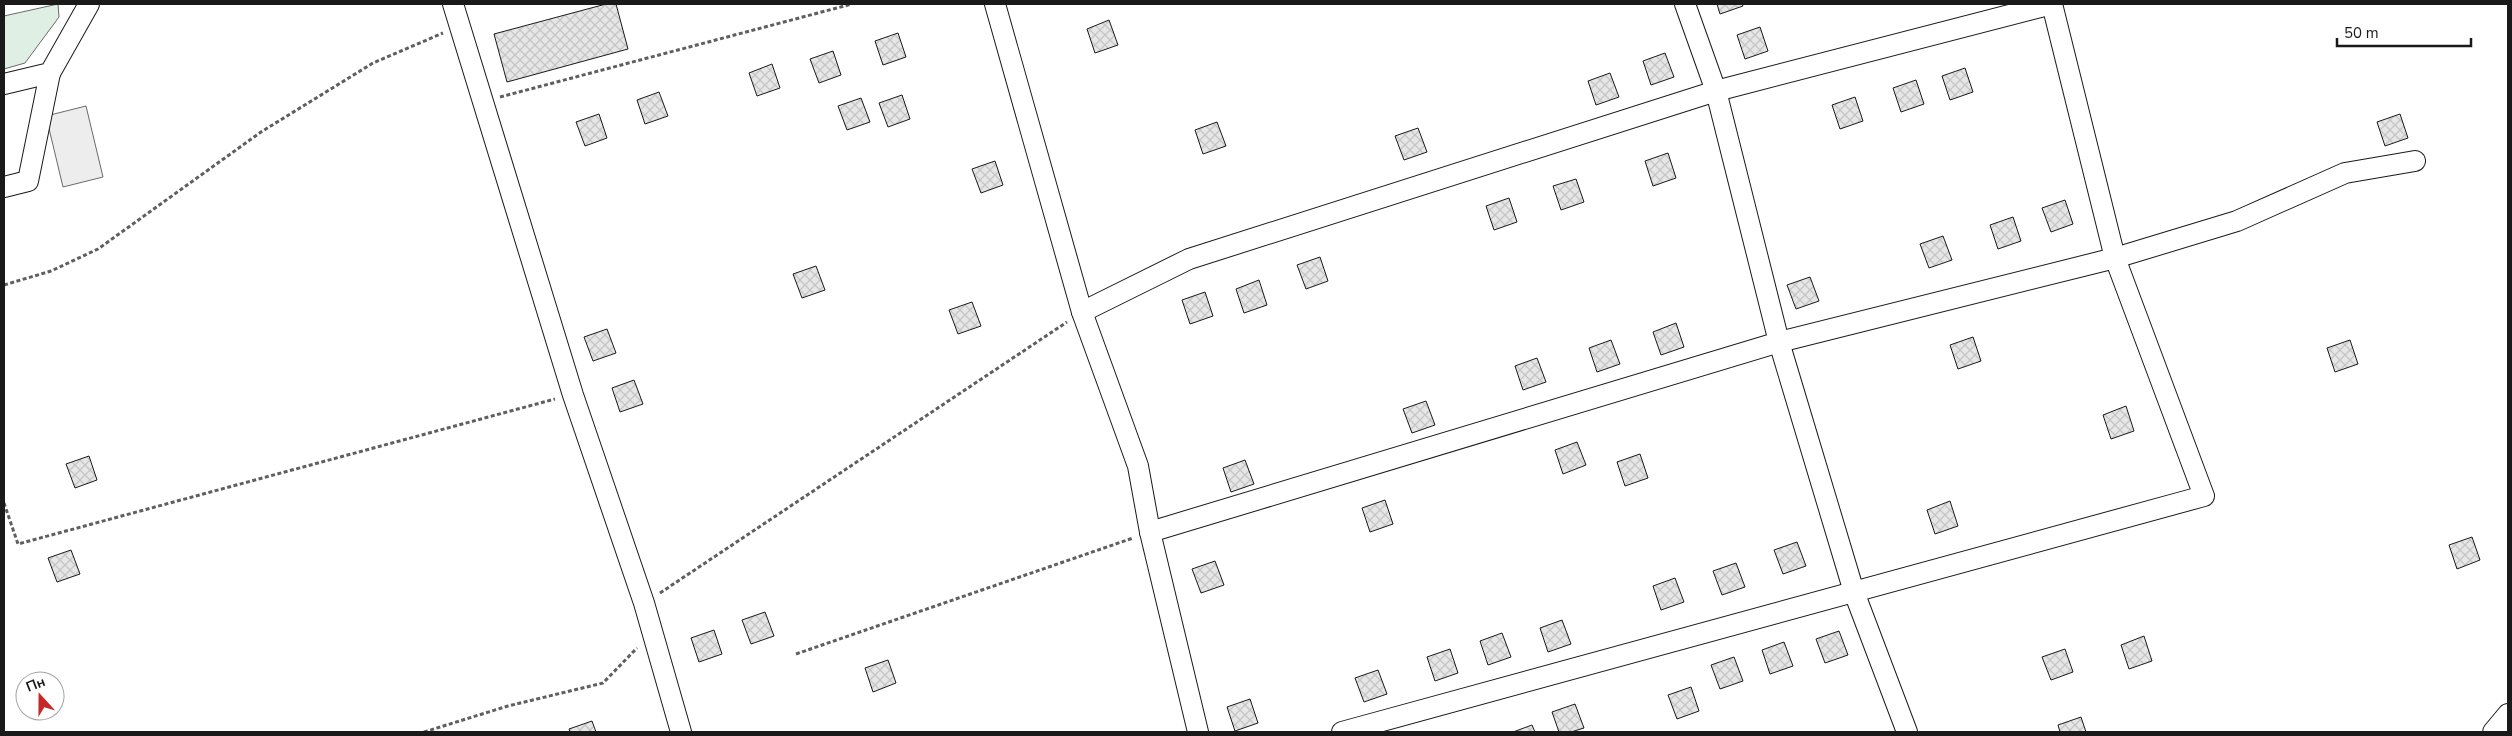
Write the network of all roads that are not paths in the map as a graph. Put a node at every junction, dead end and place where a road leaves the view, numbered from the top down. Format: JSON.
{"nodes":[{"id":1,"x":89,"y":4,"type":"edge"},
{"id":2,"x":453,"y":4,"type":"edge"},
{"id":3,"x":995,"y":4,"type":"edge"},
{"id":4,"x":1685,"y":4,"type":"edge"},
{"id":5,"x":2052,"y":4,"type":"edge"},
{"id":6,"x":50,"y":73,"type":"junction"},
{"id":7,"x":4,"y":84,"type":"edge"},
{"id":8,"x":1716,"y":91,"type":"junction"},
{"id":9,"x":2415,"y":161,"type":"dead end"},
{"id":10,"x":4,"y":187,"type":"edge"},
{"id":11,"x":2115,"y":258,"type":"junction"},
{"id":12,"x":1082,"y":312,"type":"junction"},
{"id":13,"x":1779,"y":342,"type":"junction"},
{"id":14,"x":1150,"y":532,"type":"junction"},
{"id":15,"x":1854,"y":592,"type":"junction"},
{"id":16,"x":2508,"y":714,"type":"edge"},
{"id":17,"x":681,"y":732,"type":"edge"},
{"id":18,"x":1198,"y":732,"type":"edge"},
{"id":19,"x":1342,"y":732,"type":"edge"},
{"id":20,"x":1907,"y":732,"type":"edge"},
{"id":21,"x":2493,"y":732,"type":"edge"}],
"edges":[{"from":1,"to":6,"type":"street"},
{"from":2,"to":17,"type":"street"},
{"from":3,"to":12,"type":"street"},
{"from":4,"to":8,"type":"street"},
{"from":5,"to":8,"type":"street"},
{"from":5,"to":11,"type":"street"},
{"from":6,"to":7,"type":"street"},
{"from":6,"to":10,"type":"street"},
{"from":8,"to":12,"type":"street"},
{"from":8,"to":13,"type":"street"},
{"from":9,"to":11,"type":"street"},
{"from":11,"to":13,"type":"street"},
{"from":11,"to":15,"type":"street"},
{"from":12,"to":14,"type":"street"},
{"from":13,"to":14,"type":"street"},
{"from":13,"to":15,"type":"street"},
{"from":14,"to":18,"type":"street"},
{"from":15,"to":19,"type":"street"},
{"from":15,"to":20,"type":"street"},
{"from":16,"to":21,"type":"street"}]}
